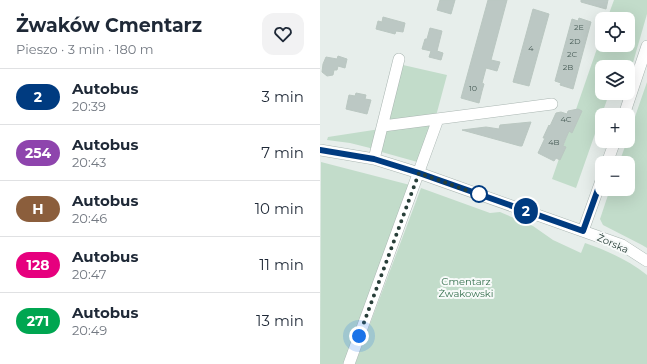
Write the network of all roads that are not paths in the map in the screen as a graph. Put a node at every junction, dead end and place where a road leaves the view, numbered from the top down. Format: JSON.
{"nodes":[{"id":1,"x":647,"y":46,"type":"edge"},
{"id":2,"x":400,"y":59,"type":"dead end"},
{"id":3,"x":552,"y":104,"type":"dead end"},
{"id":4,"x":626,"y":108,"type":"edge"},
{"id":5,"x":438,"y":119,"type":"junction"},
{"id":6,"x":383,"y":126,"type":"junction"},
{"id":7,"x":320,"y":150,"type":"edge"},
{"id":8,"x":374,"y":159,"type":"junction"},
{"id":9,"x":419,"y":173,"type":"junction"},
{"id":10,"x":596,"y":196,"type":"edge"},
{"id":11,"x":583,"y":231,"type":"junction"},
{"id":12,"x":647,"y":261,"type":"edge"},
{"id":13,"x":349,"y":364,"type":"edge"}],
"edges":[{"from":1,"to":4,"type":"street"},
{"from":2,"to":6,"type":"street"},
{"from":3,"to":5,"type":"street"},
{"from":5,"to":6,"type":"street"},
{"from":5,"to":9,"type":"street"},
{"from":6,"to":8,"type":"street"},
{"from":7,"to":8,"type":"street","name":"Żorska"},
{"from":8,"to":9,"type":"street","name":"Żorska"},
{"from":9,"to":11,"type":"street","name":"Żorska"},
{"from":9,"to":13,"type":"street"},
{"from":10,"to":11,"type":"street"},
{"from":11,"to":12,"type":"street","name":"Żorska"}]}
